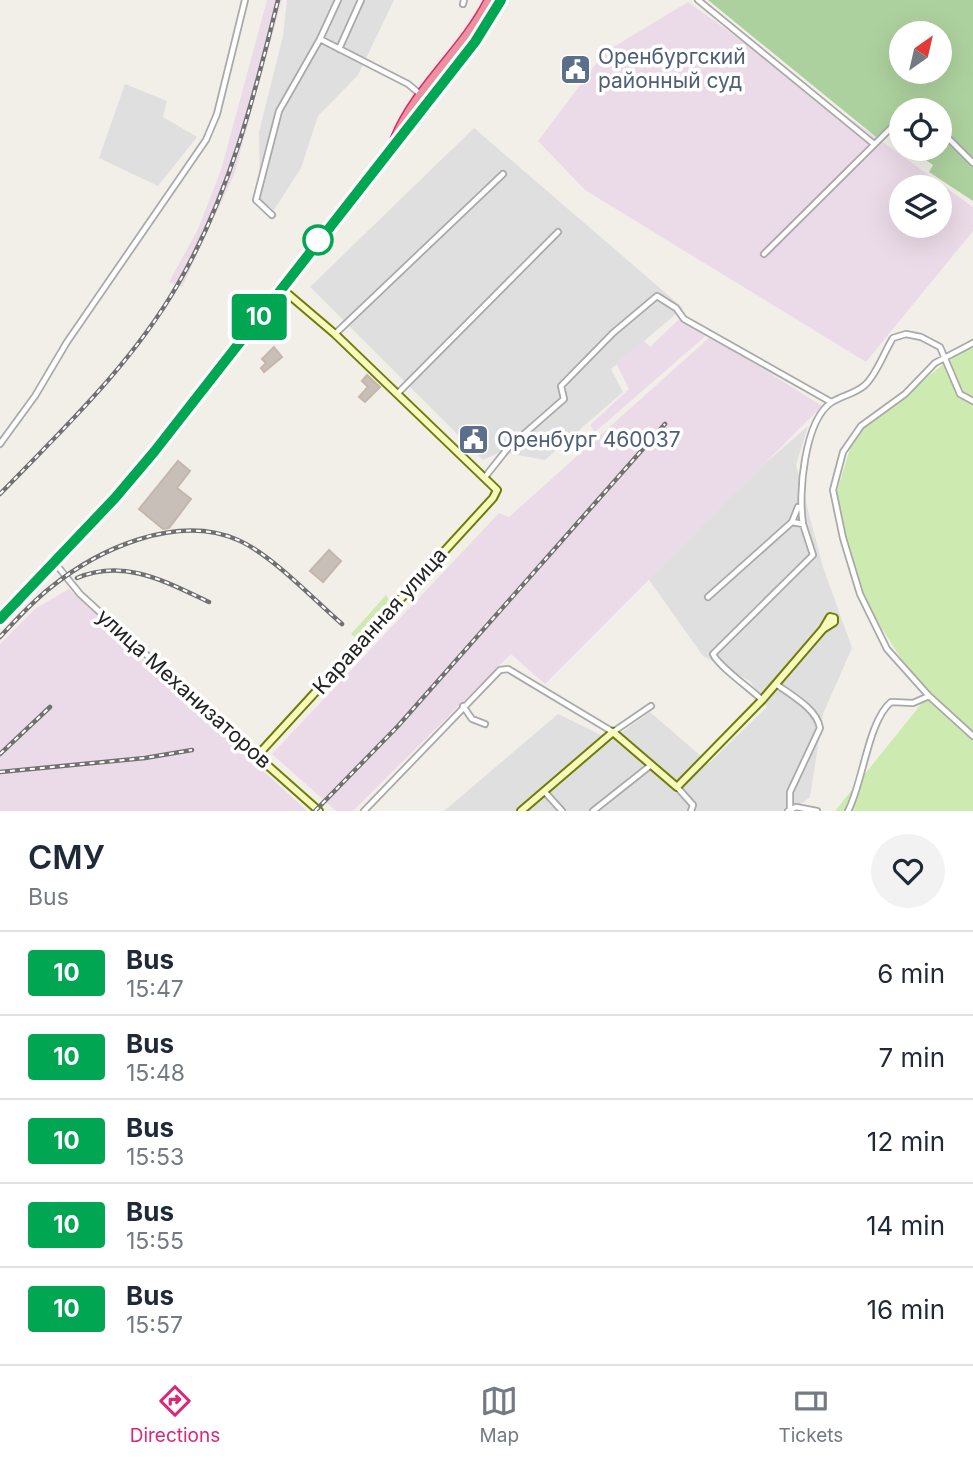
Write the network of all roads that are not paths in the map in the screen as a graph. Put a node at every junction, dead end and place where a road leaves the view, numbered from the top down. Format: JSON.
{"nodes":[{"id":1,"x":245,"y":0,"type":"edge"},
{"id":2,"x":338,"y":0,"type":"edge"},
{"id":3,"x":360,"y":0,"type":"edge"},
{"id":4,"x":489,"y":0,"type":"edge"},
{"id":5,"x":501,"y":0,"type":"edge"},
{"id":6,"x":698,"y":0,"type":"edge"},
{"id":7,"x":320,"y":39,"type":"junction"},
{"id":8,"x":339,"y":49,"type":"junction"},
{"id":9,"x":422,"y":95,"type":"junction"},
{"id":10,"x":889,"y":130,"type":"edge"},
{"id":11,"x":952,"y":142,"type":"edge"},
{"id":12,"x":874,"y":144,"type":"junction"},
{"id":13,"x":392,"y":147,"type":"junction"},
{"id":14,"x":973,"y":163,"type":"edge"},
{"id":15,"x":503,"y":174,"type":"dead end"},
{"id":16,"x":272,"y":215,"type":"dead end"},
{"id":17,"x":558,"y":232,"type":"dead end"},
{"id":18,"x":764,"y":254,"type":"dead end"},
{"id":19,"x":281,"y":288,"type":"junction"},
{"id":20,"x":335,"y":334,"type":"junction"},
{"id":21,"x":973,"y":343,"type":"edge"},
{"id":22,"x":943,"y":359,"type":"junction"},
{"id":23,"x":397,"y":394,"type":"junction"},
{"id":24,"x":973,"y":401,"type":"edge"},
{"id":25,"x":831,"y":402,"type":"junction"},
{"id":26,"x":0,"y":444,"type":"edge"},
{"id":27,"x":485,"y":477,"type":"junction"},
{"id":28,"x":799,"y":504,"type":"junction"},
{"id":29,"x":792,"y":522,"type":"junction"},
{"id":30,"x":803,"y":524,"type":"junction"},
{"id":31,"x":55,"y":562,"type":"junction"},
{"id":32,"x":708,"y":597,"type":"dead end"},
{"id":33,"x":0,"y":619,"type":"edge"},
{"id":34,"x":823,"y":629,"type":"dead end"},
{"id":35,"x":776,"y":684,"type":"junction"},
{"id":36,"x":929,"y":696,"type":"junction"},
{"id":37,"x":762,"y":701,"type":"junction"},
{"id":38,"x":463,"y":706,"type":"junction"},
{"id":39,"x":651,"y":706,"type":"dead end"},
{"id":40,"x":485,"y":724,"type":"dead end"},
{"id":41,"x":612,"y":732,"type":"junction"},
{"id":42,"x":973,"y":736,"type":"edge"},
{"id":43,"x":257,"y":756,"type":"junction"},
{"id":44,"x":652,"y":765,"type":"junction"},
{"id":45,"x":677,"y":787,"type":"junction"},
{"id":46,"x":544,"y":791,"type":"junction"},
{"id":47,"x":789,"y":810,"type":"edge"},
{"id":48,"x":319,"y":811,"type":"edge"},
{"id":49,"x":364,"y":811,"type":"edge"},
{"id":50,"x":521,"y":811,"type":"edge"},
{"id":51,"x":562,"y":811,"type":"edge"},
{"id":52,"x":593,"y":811,"type":"edge"},
{"id":53,"x":691,"y":811,"type":"edge"},
{"id":54,"x":817,"y":811,"type":"edge"},
{"id":55,"x":848,"y":811,"type":"edge"}],
"edges":[{"from":1,"to":26,"type":"street"},
{"from":2,"to":7,"type":"street"},
{"from":3,"to":8,"type":"street"},
{"from":4,"to":9,"type":"highway"},
{"from":5,"to":13,"type":"highway"},
{"from":6,"to":12,"type":"street"},
{"from":7,"to":8,"type":"street"},
{"from":7,"to":16,"type":"street"},
{"from":8,"to":9,"type":"street"},
{"from":9,"to":13,"type":"highway"},
{"from":10,"to":12,"type":"street"},
{"from":11,"to":14,"type":"street"},
{"from":12,"to":18,"type":"street"},
{"from":13,"to":19,"type":"highway"},
{"from":15,"to":20,"type":"street"},
{"from":17,"to":23,"type":"street"},
{"from":19,"to":20,"type":"street"},
{"from":19,"to":31,"type":"highway"},
{"from":20,"to":23,"type":"street"},
{"from":21,"to":22,"type":"street"},
{"from":22,"to":24,"type":"street"},
{"from":22,"to":25,"type":"street"},
{"from":22,"to":36,"type":"street"},
{"from":23,"to":27,"type":"street"},
{"from":25,"to":27,"type":"street"},
{"from":25,"to":28,"type":"street"},
{"from":27,"to":43,"type":"street","name":"Караванная улица"},
{"from":28,"to":29,"type":"street"},
{"from":28,"to":30,"type":"street"},
{"from":29,"to":30,"type":"street"},
{"from":29,"to":32,"type":"street"},
{"from":30,"to":37,"type":"street"},
{"from":31,"to":33,"type":"highway"},
{"from":31,"to":43,"type":"street","name":"улица Механизаторов"},
{"from":34,"to":35,"type":"street"},
{"from":35,"to":37,"type":"street"},
{"from":35,"to":47,"type":"street"},
{"from":36,"to":42,"type":"street"},
{"from":36,"to":55,"type":"street"},
{"from":37,"to":45,"type":"street"},
{"from":38,"to":40,"type":"street"},
{"from":38,"to":41,"type":"street"},
{"from":38,"to":49,"type":"street"},
{"from":39,"to":41,"type":"street"},
{"from":41,"to":44,"type":"street"},
{"from":41,"to":46,"type":"street"},
{"from":43,"to":48,"type":"street","name":"улица Механизаторов"},
{"from":44,"to":45,"type":"street"},
{"from":44,"to":52,"type":"street"},
{"from":45,"to":53,"type":"street"},
{"from":46,"to":50,"type":"street"},
{"from":46,"to":51,"type":"street"},
{"from":47,"to":54,"type":"street"}]}
